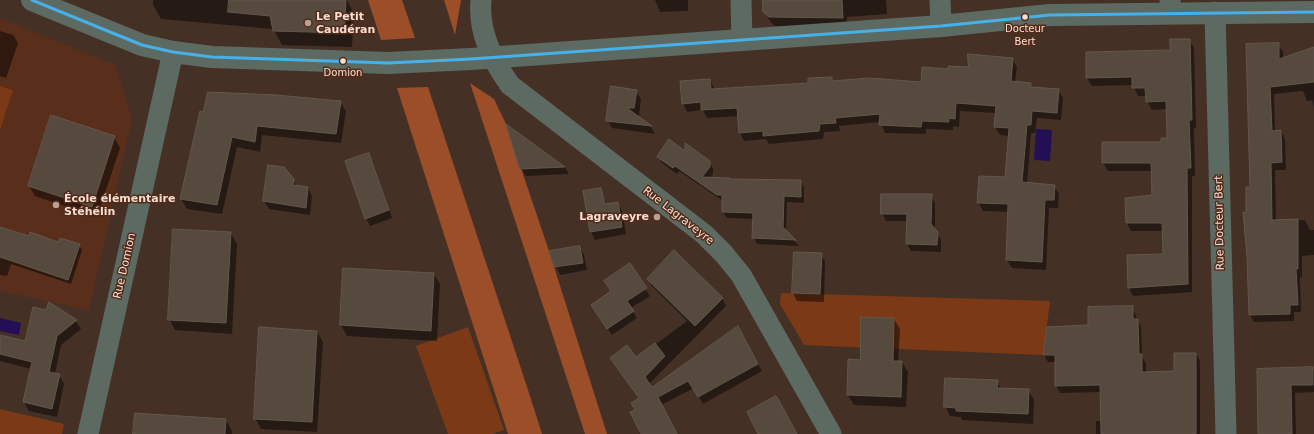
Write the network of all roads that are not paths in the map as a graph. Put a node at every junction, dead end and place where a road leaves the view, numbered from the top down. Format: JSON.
{"nodes":[{"id":1,"x":32,"y":0,"type":"edge"},
{"id":2,"x":481,"y":0,"type":"edge"},
{"id":3,"x":741,"y":0,"type":"edge"},
{"id":4,"x":940,"y":0,"type":"edge"},
{"id":5,"x":1170,"y":6,"type":"edge"},
{"id":6,"x":1215,"y":12,"type":"junction"},
{"id":7,"x":1314,"y":12,"type":"edge"},
{"id":8,"x":940,"y":26,"type":"junction"},
{"id":9,"x":742,"y":40,"type":"junction"},
{"id":10,"x":173,"y":52,"type":"junction"},
{"id":11,"x":492,"y":57,"type":"junction"},
{"id":12,"x":88,"y":434,"type":"edge"},
{"id":13,"x":831,"y":434,"type":"edge"},
{"id":14,"x":1226,"y":434,"type":"edge"}],
"edges":[{"from":1,"to":10,"type":"street"},
{"from":2,"to":11,"type":"street","name":"Rue Lagraveyre"},
{"from":3,"to":9,"type":"street"},
{"from":4,"to":8,"type":"street"},
{"from":5,"to":6,"type":"street"},
{"from":5,"to":8,"type":"street"},
{"from":6,"to":7,"type":"street"},
{"from":6,"to":14,"type":"street","name":"Rue Docteur Bert"},
{"from":8,"to":9,"type":"street"},
{"from":9,"to":11,"type":"street"},
{"from":10,"to":11,"type":"street"},
{"from":10,"to":12,"type":"street","name":"Rue Domion"},
{"from":11,"to":13,"type":"street","name":"Rue Lagraveyre"}]}
